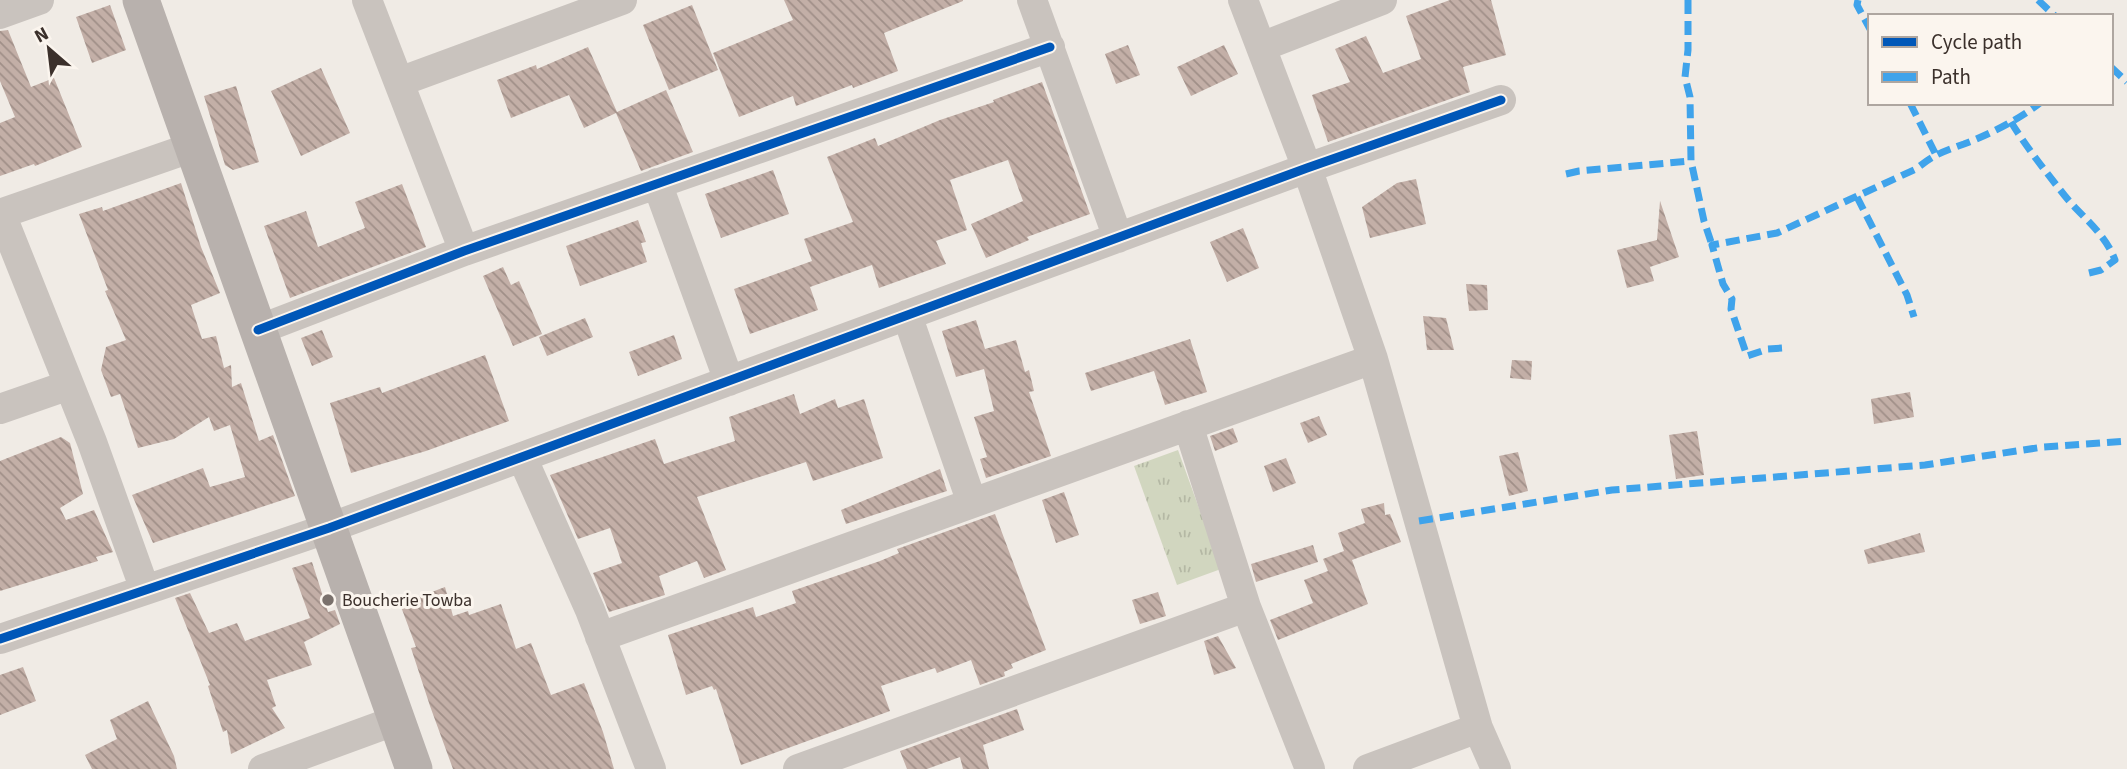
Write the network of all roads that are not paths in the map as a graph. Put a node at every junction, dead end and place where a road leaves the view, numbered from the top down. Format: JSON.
{"nodes":[{"id":1,"x":39,"y":0,"type":"edge"},
{"id":2,"x":141,"y":0,"type":"edge"},
{"id":3,"x":367,"y":0,"type":"edge"},
{"id":4,"x":622,"y":0,"type":"edge"},
{"id":5,"x":1032,"y":0,"type":"edge"},
{"id":6,"x":1243,"y":0,"type":"edge"},
{"id":7,"x":1382,"y":0,"type":"edge"},
{"id":8,"x":0,"y":14,"type":"edge"},
{"id":9,"x":1050,"y":47,"type":"junction"},
{"id":10,"x":1261,"y":47,"type":"junction"},
{"id":11,"x":399,"y":82,"type":"junction"},
{"id":12,"x":1500,"y":100,"type":"dead end"},
{"id":13,"x":193,"y":147,"type":"junction"},
{"id":14,"x":1307,"y":168,"type":"junction"},
{"id":15,"x":657,"y":183,"type":"junction"},
{"id":16,"x":0,"y":214,"type":"edge"},
{"id":17,"x":1118,"y":238,"type":"junction"},
{"id":18,"x":464,"y":251,"type":"junction"},
{"id":19,"x":907,"y":315,"type":"junction"},
{"id":20,"x":258,"y":330,"type":"junction"},
{"id":21,"x":1373,"y":359,"type":"junction"},
{"id":22,"x":729,"y":381,"type":"junction"},
{"id":23,"x":69,"y":385,"type":"junction"},
{"id":24,"x":0,"y":410,"type":"edge"},
{"id":25,"x":1188,"y":425,"type":"junction"},
{"id":26,"x":522,"y":457,"type":"junction"},
{"id":27,"x":972,"y":503,"type":"junction"},
{"id":28,"x":328,"y":528,"type":"junction"},
{"id":29,"x":145,"y":590,"type":"junction"},
{"id":30,"x":1246,"y":607,"type":"junction"},
{"id":31,"x":600,"y":637,"type":"junction"},
{"id":32,"x":0,"y":639,"type":"edge"},
{"id":33,"x":397,"y":720,"type":"junction"},
{"id":34,"x":1478,"y":728,"type":"junction"},
{"id":35,"x":860,"y":758,"type":"edge"},
{"id":36,"x":262,"y":769,"type":"edge"},
{"id":37,"x":414,"y":769,"type":"edge"},
{"id":38,"x":651,"y":769,"type":"edge"},
{"id":39,"x":799,"y":769,"type":"edge"},
{"id":40,"x":1310,"y":769,"type":"edge"},
{"id":41,"x":1368,"y":769,"type":"edge"},
{"id":42,"x":1496,"y":769,"type":"edge"}],
"edges":[{"from":1,"to":8,"type":"street"},
{"from":2,"to":13,"type":"main road"},
{"from":3,"to":11,"type":"street"},
{"from":4,"to":11,"type":"street"},
{"from":5,"to":9,"type":"street"},
{"from":6,"to":10,"type":"street"},
{"from":7,"to":10,"type":"street"},
{"from":9,"to":15,"type":"street"},
{"from":9,"to":17,"type":"street"},
{"from":10,"to":14,"type":"street"},
{"from":11,"to":18,"type":"street"},
{"from":12,"to":14,"type":"street"},
{"from":13,"to":16,"type":"street"},
{"from":13,"to":20,"type":"main road"},
{"from":14,"to":17,"type":"street"},
{"from":14,"to":21,"type":"street"},
{"from":15,"to":18,"type":"street"},
{"from":15,"to":22,"type":"street"},
{"from":16,"to":23,"type":"street"},
{"from":17,"to":19,"type":"street"},
{"from":18,"to":20,"type":"street"},
{"from":19,"to":22,"type":"street"},
{"from":19,"to":27,"type":"street"},
{"from":20,"to":28,"type":"main road"},
{"from":21,"to":25,"type":"street"},
{"from":21,"to":34,"type":"street"},
{"from":22,"to":26,"type":"street"},
{"from":23,"to":24,"type":"street"},
{"from":23,"to":29,"type":"street"},
{"from":25,"to":27,"type":"street"},
{"from":25,"to":30,"type":"street"},
{"from":26,"to":28,"type":"street"},
{"from":26,"to":31,"type":"street"},
{"from":27,"to":31,"type":"street"},
{"from":28,"to":29,"type":"street"},
{"from":28,"to":33,"type":"main road"},
{"from":29,"to":32,"type":"street"},
{"from":30,"to":35,"type":"street"},
{"from":30,"to":40,"type":"street"},
{"from":31,"to":38,"type":"street"},
{"from":33,"to":36,"type":"street"},
{"from":33,"to":37,"type":"main road"},
{"from":34,"to":41,"type":"street"},
{"from":34,"to":42,"type":"street"},
{"from":35,"to":39,"type":"street"}]}
